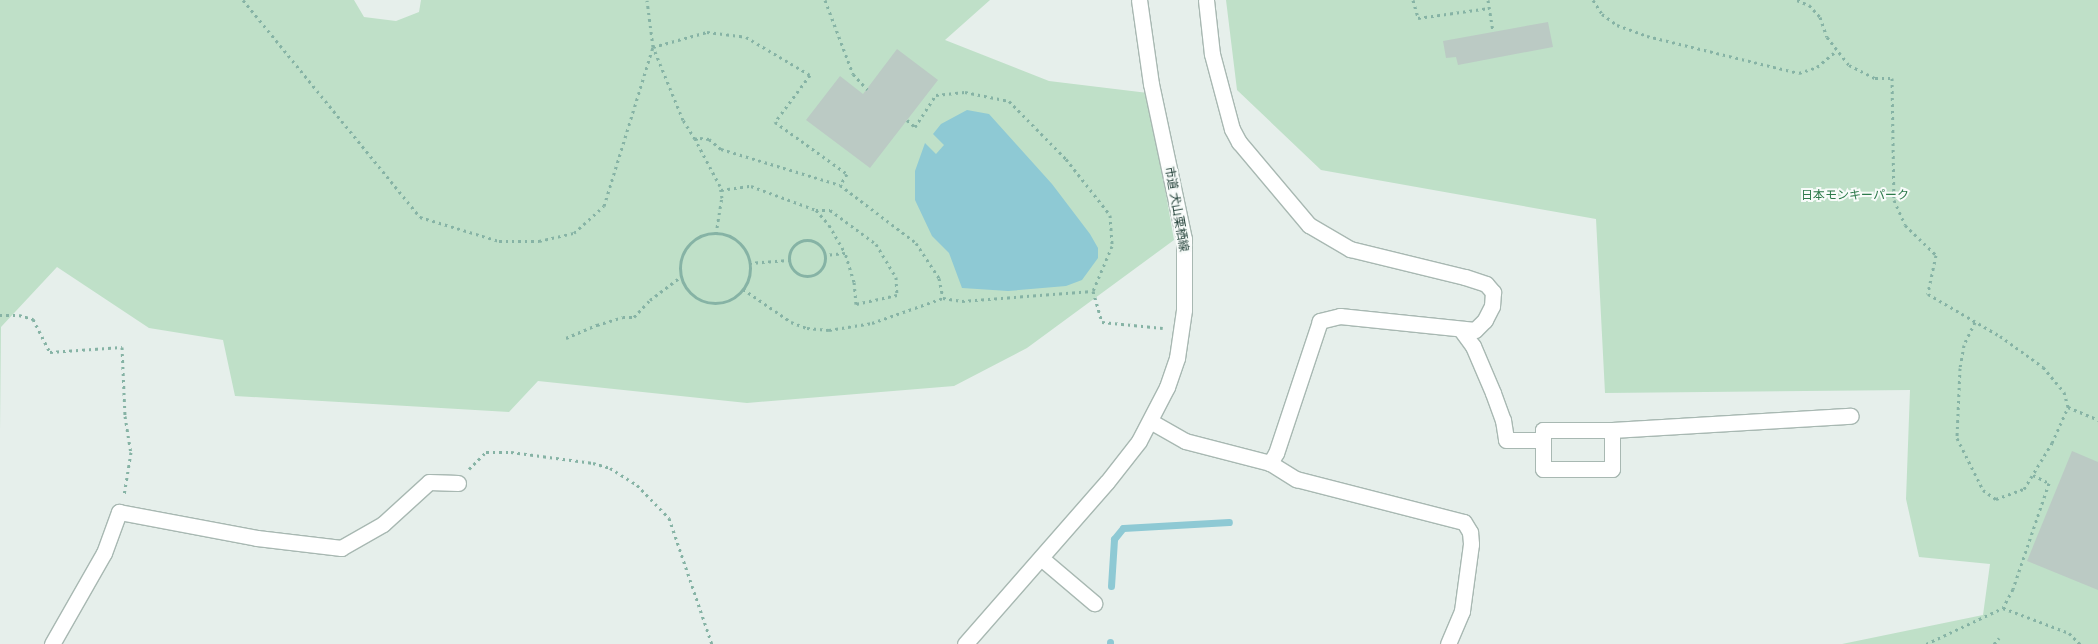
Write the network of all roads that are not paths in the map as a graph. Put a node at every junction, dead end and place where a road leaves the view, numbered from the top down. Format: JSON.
{"nodes":[{"id":1,"x":1139,"y":0,"type":"edge"},
{"id":2,"x":1206,"y":0,"type":"edge"},
{"id":3,"x":1462,"y":331,"type":"junction"},
{"id":4,"x":1851,"y":416,"type":"dead end"},
{"id":5,"x":1150,"y":421,"type":"junction"},
{"id":6,"x":1612,"y":430,"type":"junction"},
{"id":7,"x":1542,"y":440,"type":"junction"},
{"id":8,"x":1270,"y":463,"type":"junction"},
{"id":9,"x":458,"y":483,"type":"road end"},
{"id":10,"x":1041,"y":558,"type":"junction"},
{"id":11,"x":1094,"y":603,"type":"dead end"},
{"id":12,"x":52,"y":644,"type":"edge"},
{"id":13,"x":965,"y":644,"type":"edge"},
{"id":14,"x":1448,"y":644,"type":"edge"}],
"edges":[{"from":1,"to":5,"type":"street","name":"市道 犬山栗栖線"},
{"from":2,"to":3,"type":"street"},
{"from":3,"to":7,"type":"street"},
{"from":3,"to":8,"type":"street"},
{"from":4,"to":6,"type":"street"},
{"from":5,"to":8,"type":"street"},
{"from":5,"to":10,"type":"street","name":"市道 犬山栗栖線"},
{"from":6,"to":7,"type":"street"},
{"from":6,"to":7,"type":"street"},
{"from":8,"to":14,"type":"street"},
{"from":9,"to":12,"type":"street"},
{"from":10,"to":11,"type":"street"},
{"from":10,"to":13,"type":"street","name":"市道 犬山栗栖線"}]}
